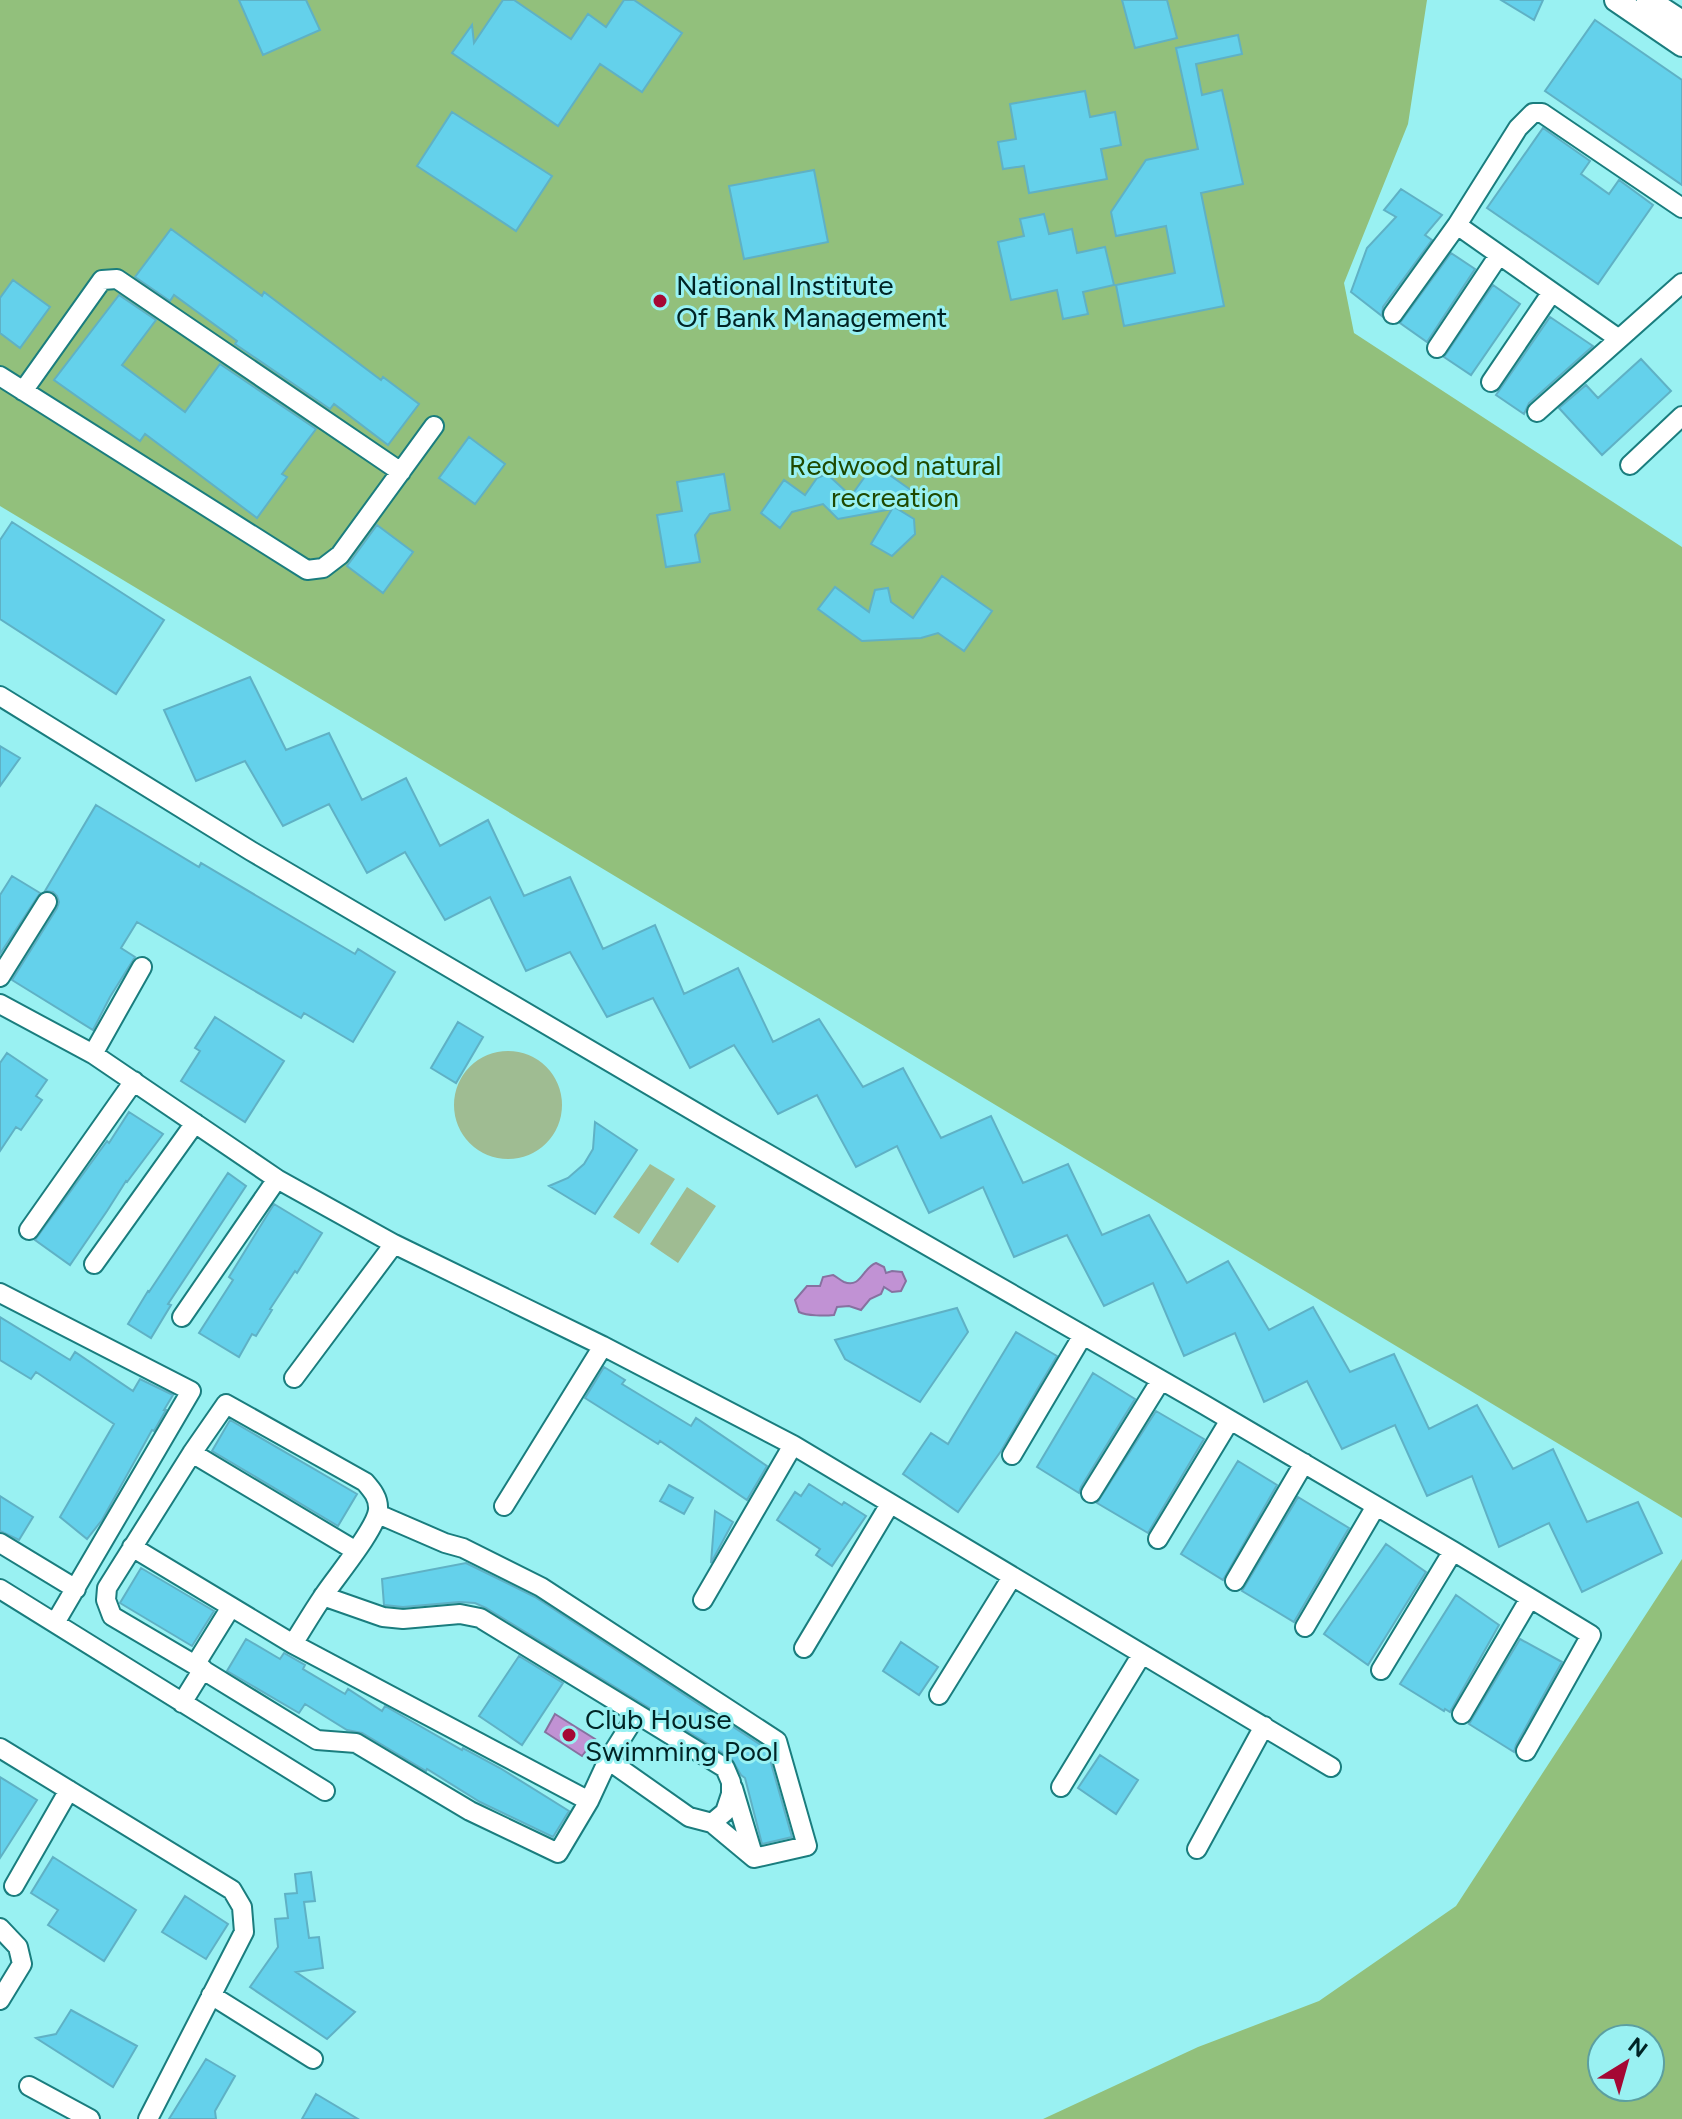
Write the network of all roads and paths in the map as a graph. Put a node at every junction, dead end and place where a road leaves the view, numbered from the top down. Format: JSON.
{"nodes":[{"id":1,"x":1616,"y":0,"type":"edge"},
{"id":2,"x":1648,"y":0,"type":"edge"},
{"id":3,"x":1682,"y":22,"type":"edge"},
{"id":4,"x":1682,"y":45,"type":"edge"},
{"id":5,"x":1682,"y":208,"type":"edge"},
{"id":6,"x":1457,"y":225,"type":"junction"},
{"id":7,"x":1499,"y":255,"type":"junction"},
{"id":8,"x":1682,"y":283,"type":"edge"},
{"id":9,"x":1552,"y":292,"type":"junction"},
{"id":10,"x":1393,"y":314,"type":"dead end"},
{"id":11,"x":1619,"y":339,"type":"junction"},
{"id":12,"x":1437,"y":348,"type":"dead end"},
{"id":13,"x":0,"y":376,"type":"edge"},
{"id":14,"x":1491,"y":382,"type":"dead end"},
{"id":15,"x":23,"y":391,"type":"junction"},
{"id":16,"x":1537,"y":412,"type":"dead end"},
{"id":17,"x":1682,"y":416,"type":"edge"},
{"id":18,"x":434,"y":426,"type":"dead end"},
{"id":19,"x":1630,"y":465,"type":"dead end"},
{"id":20,"x":401,"y":472,"type":"junction"},
{"id":21,"x":0,"y":696,"type":"edge"},
{"id":22,"x":47,"y":902,"type":"dead end"},
{"id":23,"x":142,"y":967,"type":"dead end"},
{"id":24,"x":0,"y":977,"type":"edge"},
{"id":25,"x":0,"y":1004,"type":"edge"},
{"id":26,"x":93,"y":1054,"type":"junction"},
{"id":27,"x":134,"y":1081,"type":"junction"},
{"id":28,"x":195,"y":1123,"type":"junction"},
{"id":29,"x":277,"y":1179,"type":"junction"},
{"id":30,"x":29,"y":1230,"type":"dead end"},
{"id":31,"x":394,"y":1244,"type":"junction"},
{"id":32,"x":94,"y":1264,"type":"dead end"},
{"id":33,"x":0,"y":1293,"type":"edge"},
{"id":34,"x":182,"y":1317,"type":"dead end"},
{"id":35,"x":1083,"y":1335,"type":"junction"},
{"id":36,"x":603,"y":1346,"type":"junction"},
{"id":37,"x":294,"y":1378,"type":"dead end"},
{"id":38,"x":1161,"y":1380,"type":"junction"},
{"id":39,"x":1230,"y":1420,"type":"junction"},
{"id":40,"x":793,"y":1445,"type":"junction"},
{"id":41,"x":192,"y":1453,"type":"junction"},
{"id":42,"x":1012,"y":1455,"type":"dead end"},
{"id":43,"x":1304,"y":1463,"type":"junction"},
{"id":44,"x":1091,"y":1493,"type":"dead end"},
{"id":45,"x":890,"y":1504,"type":"junction"},
{"id":46,"x":504,"y":1506,"type":"dead end"},
{"id":47,"x":1376,"y":1506,"type":"junction"},
{"id":48,"x":378,"y":1514,"type":"junction"},
{"id":49,"x":1158,"y":1539,"type":"dead end"},
{"id":50,"x":0,"y":1543,"type":"edge"},
{"id":51,"x":132,"y":1547,"type":"junction"},
{"id":52,"x":356,"y":1551,"type":"junction"},
{"id":53,"x":1453,"y":1551,"type":"junction"},
{"id":54,"x":1012,"y":1577,"type":"junction"},
{"id":55,"x":1235,"y":1581,"type":"dead end"},
{"id":56,"x":0,"y":1589,"type":"edge"},
{"id":57,"x":76,"y":1589,"type":"junction"},
{"id":58,"x":323,"y":1596,"type":"junction"},
{"id":59,"x":1530,"y":1598,"type":"junction"},
{"id":60,"x":703,"y":1600,"type":"dead end"},
{"id":61,"x":231,"y":1607,"type":"junction"},
{"id":62,"x":55,"y":1623,"type":"junction"},
{"id":63,"x":1305,"y":1627,"type":"dead end"},
{"id":64,"x":293,"y":1644,"type":"junction"},
{"id":65,"x":804,"y":1648,"type":"dead end"},
{"id":66,"x":1142,"y":1654,"type":"junction"},
{"id":67,"x":199,"y":1667,"type":"junction"},
{"id":68,"x":1381,"y":1670,"type":"dead end"},
{"id":69,"x":939,"y":1695,"type":"dead end"},
{"id":70,"x":182,"y":1703,"type":"junction"},
{"id":71,"x":637,"y":1714,"type":"junction"},
{"id":72,"x":1462,"y":1714,"type":"dead end"},
{"id":73,"x":1264,"y":1726,"type":"junction"},
{"id":74,"x":0,"y":1748,"type":"edge"},
{"id":75,"x":1526,"y":1751,"type":"dead end"},
{"id":76,"x":608,"y":1760,"type":"junction"},
{"id":77,"x":1331,"y":1767,"type":"dead end"},
{"id":78,"x":731,"y":1783,"type":"junction"},
{"id":79,"x":1061,"y":1787,"type":"dead end"},
{"id":80,"x":69,"y":1790,"type":"junction"},
{"id":81,"x":325,"y":1791,"type":"dead end"},
{"id":82,"x":589,"y":1801,"type":"junction"},
{"id":83,"x":712,"y":1823,"type":"junction"},
{"id":84,"x":1197,"y":1849,"type":"dead end"},
{"id":85,"x":754,"y":1858,"type":"junction"},
{"id":86,"x":14,"y":1886,"type":"dead end"},
{"id":87,"x":0,"y":1928,"type":"edge"},
{"id":88,"x":211,"y":1995,"type":"junction"},
{"id":89,"x":0,"y":2000,"type":"edge"},
{"id":90,"x":313,"y":2059,"type":"dead end"},
{"id":91,"x":29,"y":2086,"type":"dead end"},
{"id":92,"x":90,"y":2119,"type":"edge"},
{"id":93,"x":148,"y":2119,"type":"edge"}],
"edges":[{"from":1,"to":4,"type":"street"},
{"from":2,"to":3,"type":"street"},
{"from":5,"to":6,"type":"street"},
{"from":6,"to":7,"type":"street"},
{"from":6,"to":10,"type":"street"},
{"from":7,"to":9,"type":"street"},
{"from":7,"to":12,"type":"street"},
{"from":8,"to":11,"type":"street"},
{"from":9,"to":11,"type":"street"},
{"from":9,"to":14,"type":"street"},
{"from":11,"to":16,"type":"street"},
{"from":13,"to":15,"type":"street"},
{"from":15,"to":20,"type":"street"},
{"from":15,"to":20,"type":"street"},
{"from":17,"to":19,"type":"street"},
{"from":18,"to":20,"type":"street"},
{"from":21,"to":35,"type":"street"},
{"from":22,"to":24,"type":"street"},
{"from":23,"to":26,"type":"street"},
{"from":25,"to":26,"type":"street"},
{"from":26,"to":27,"type":"street"},
{"from":27,"to":28,"type":"street"},
{"from":27,"to":30,"type":"street"},
{"from":28,"to":29,"type":"street"},
{"from":28,"to":32,"type":"street"},
{"from":29,"to":31,"type":"street"},
{"from":29,"to":34,"type":"street"},
{"from":31,"to":36,"type":"street"},
{"from":31,"to":37,"type":"street"},
{"from":33,"to":57,"type":"street"},
{"from":35,"to":38,"type":"street"},
{"from":35,"to":42,"type":"street"},
{"from":36,"to":40,"type":"street"},
{"from":36,"to":46,"type":"street"},
{"from":38,"to":39,"type":"street"},
{"from":38,"to":44,"type":"street"},
{"from":39,"to":43,"type":"street"},
{"from":39,"to":49,"type":"street"},
{"from":40,"to":45,"type":"street"},
{"from":40,"to":60,"type":"street"},
{"from":41,"to":48,"type":"street"},
{"from":41,"to":51,"type":"street"},
{"from":41,"to":52,"type":"street"},
{"from":43,"to":47,"type":"street"},
{"from":43,"to":55,"type":"street"},
{"from":45,"to":54,"type":"street"},
{"from":45,"to":65,"type":"street"},
{"from":47,"to":53,"type":"street"},
{"from":47,"to":63,"type":"street"},
{"from":48,"to":52,"type":"street"},
{"from":48,"to":85,"type":"street"},
{"from":50,"to":57,"type":"street"},
{"from":51,"to":61,"type":"street"},
{"from":51,"to":67,"type":"street"},
{"from":52,"to":58,"type":"street"},
{"from":53,"to":59,"type":"street"},
{"from":53,"to":68,"type":"street"},
{"from":54,"to":66,"type":"street"},
{"from":54,"to":69,"type":"street"},
{"from":56,"to":62,"type":"street"},
{"from":57,"to":62,"type":"street"},
{"from":58,"to":64,"type":"street"},
{"from":58,"to":71,"type":"street"},
{"from":59,"to":72,"type":"street"},
{"from":59,"to":75,"type":"street"},
{"from":61,"to":64,"type":"street"},
{"from":61,"to":67,"type":"street"},
{"from":62,"to":70,"type":"street"},
{"from":64,"to":82,"type":"street"},
{"from":66,"to":73,"type":"street"},
{"from":66,"to":79,"type":"street"},
{"from":67,"to":70,"type":"street"},
{"from":67,"to":82,"type":"street"},
{"from":70,"to":81,"type":"street"},
{"from":71,"to":76,"type":"street"},
{"from":71,"to":78,"type":"street"},
{"from":73,"to":77,"type":"street"},
{"from":73,"to":84,"type":"street"},
{"from":74,"to":80,"type":"street"},
{"from":76,"to":82,"type":"street"},
{"from":76,"to":83,"type":"street"},
{"from":78,"to":83,"type":"street"},
{"from":78,"to":85,"type":"street"},
{"from":80,"to":86,"type":"street"},
{"from":80,"to":88,"type":"street"},
{"from":83,"to":85,"type":"street"},
{"from":87,"to":89,"type":"street"},
{"from":88,"to":90,"type":"street"},
{"from":88,"to":93,"type":"street"},
{"from":91,"to":92,"type":"street"}]}
